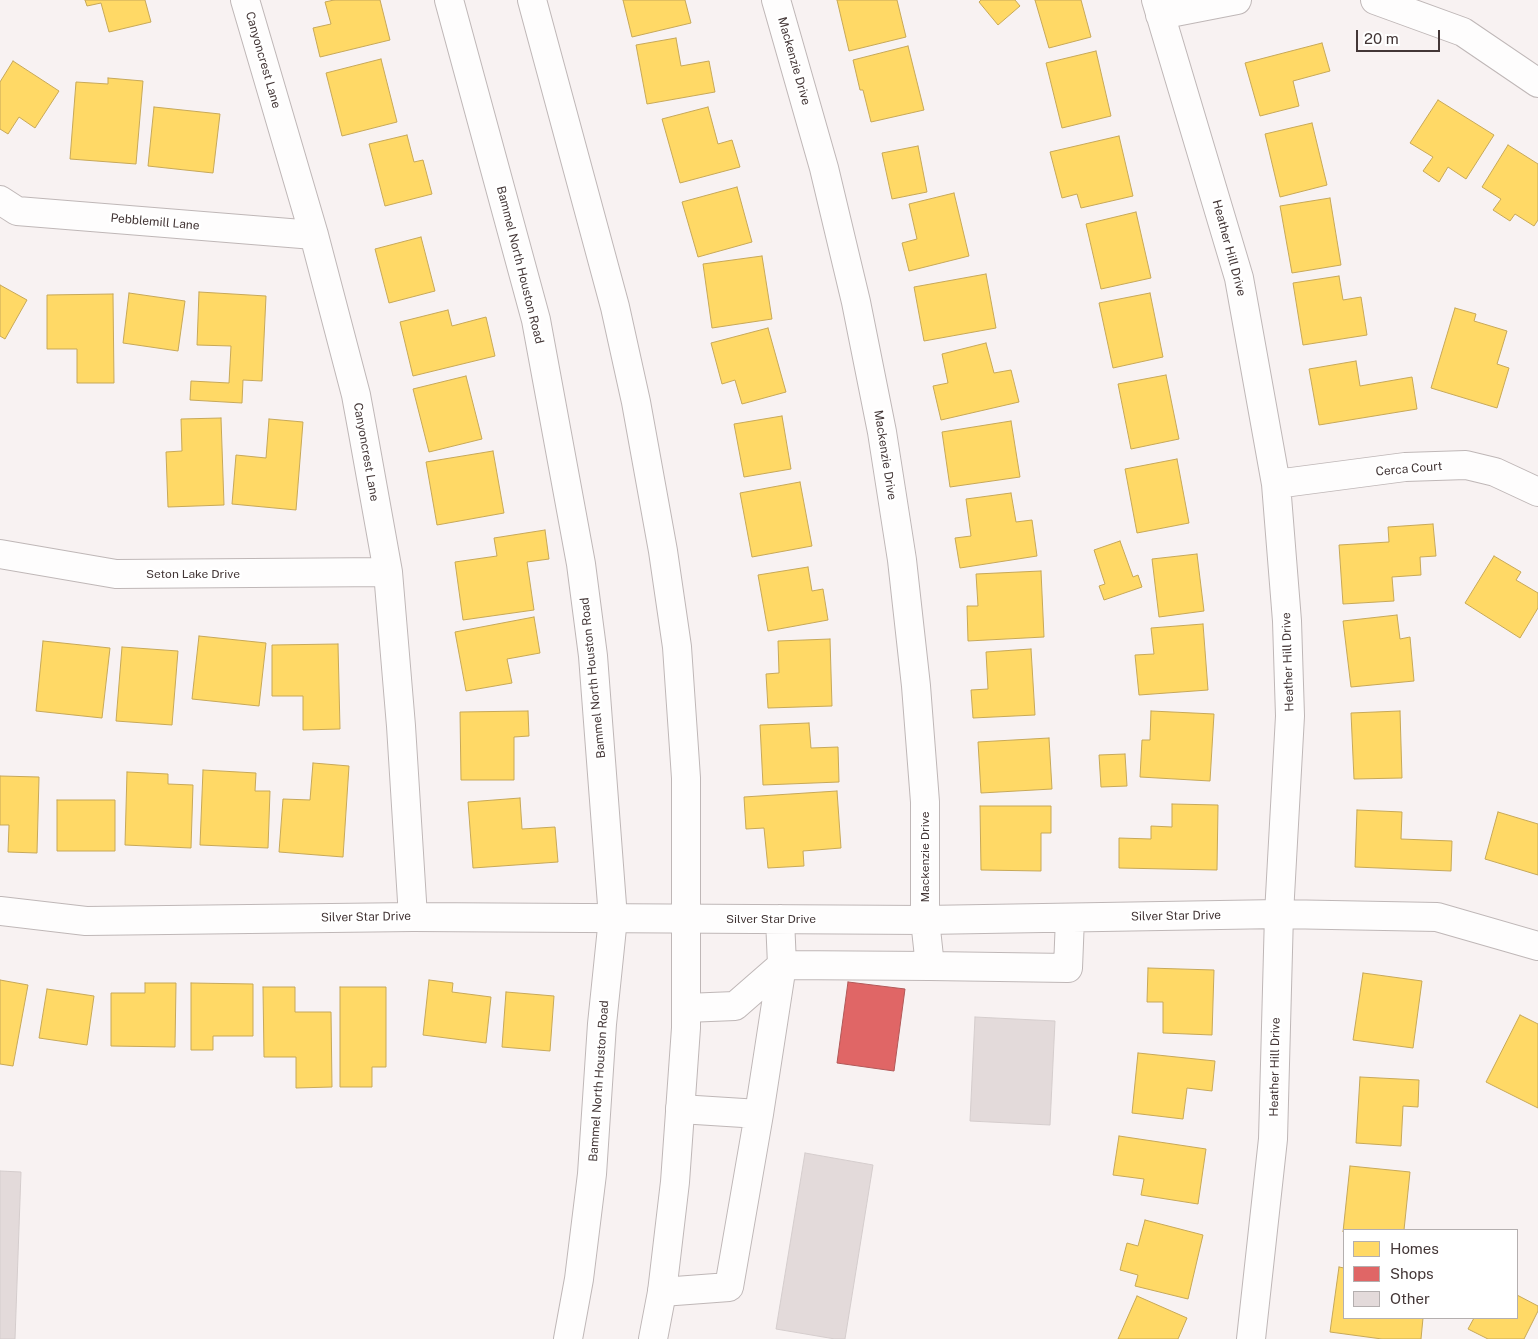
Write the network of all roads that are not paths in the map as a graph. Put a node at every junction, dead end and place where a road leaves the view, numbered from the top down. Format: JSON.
{"nodes":[{"id":1,"x":245,"y":0,"type":"edge"},
{"id":2,"x":449,"y":0,"type":"edge"},
{"id":3,"x":532,"y":0,"type":"edge"},
{"id":4,"x":776,"y":0,"type":"edge"},
{"id":5,"x":1237,"y":0,"type":"edge"},
{"id":6,"x":1375,"y":0,"type":"edge"},
{"id":7,"x":1158,"y":8,"type":"edge"},
{"id":8,"x":1538,"y":83,"type":"edge"},
{"id":9,"x":0,"y":200,"type":"edge"},
{"id":10,"x":314,"y":235,"type":"junction"},
{"id":11,"x":1276,"y":484,"type":"junction"},
{"id":12,"x":1538,"y":492,"type":"edge"},
{"id":13,"x":0,"y":554,"type":"edge"},
{"id":14,"x":388,"y":572,"type":"junction"},
{"id":15,"x":0,"y":911,"type":"edge"},
{"id":16,"x":1279,"y":914,"type":"junction"},
{"id":17,"x":413,"y":917,"type":"junction"},
{"id":18,"x":613,"y":918,"type":"junction"},
{"id":19,"x":687,"y":918,"type":"junction"},
{"id":20,"x":1070,"y":918,"type":"junction"},
{"id":21,"x":780,"y":919,"type":"junction"},
{"id":22,"x":925,"y":920,"type":"junction"},
{"id":23,"x":1538,"y":946,"type":"edge"},
{"id":24,"x":782,"y":965,"type":"junction"},
{"id":25,"x":930,"y":966,"type":"junction"},
{"id":26,"x":686,"y":1008,"type":"junction"},
{"id":27,"x":680,"y":1109,"type":"junction"},
{"id":28,"x":759,"y":1114,"type":"junction"},
{"id":29,"x":662,"y":1292,"type":"junction"},
{"id":30,"x":568,"y":1339,"type":"edge"},
{"id":31,"x":653,"y":1339,"type":"edge"},
{"id":32,"x":1251,"y":1339,"type":"edge"}],
"edges":[{"from":1,"to":10,"type":"street","name":"Canyoncrest Lane"},
{"from":2,"to":18,"type":"street","name":"Bammel North Houston Road"},
{"from":3,"to":19,"type":"street"},
{"from":4,"to":22,"type":"street","name":"Mackenzie Drive"},
{"from":5,"to":7,"type":"street"},
{"from":6,"to":8,"type":"street"},
{"from":7,"to":11,"type":"street","name":"Heather Hill Drive"},
{"from":9,"to":10,"type":"street","name":"Pebblemill Lane"},
{"from":10,"to":14,"type":"street","name":"Canyoncrest Lane"},
{"from":11,"to":12,"type":"street","name":"Cerca Court"},
{"from":11,"to":16,"type":"street","name":"Heather Hill Drive"},
{"from":13,"to":14,"type":"street","name":"Seton Lake Drive"},
{"from":14,"to":17,"type":"street","name":"Canyoncrest Lane"},
{"from":15,"to":17,"type":"street","name":"Silver Star Drive"},
{"from":16,"to":20,"type":"street","name":"Silver Star Drive"},
{"from":16,"to":23,"type":"street","name":"Silver Star Drive"},
{"from":16,"to":32,"type":"street","name":"Heather Hill Drive"},
{"from":17,"to":18,"type":"street","name":"Silver Star Drive"},
{"from":18,"to":19,"type":"street","name":"Silver Star Drive"},
{"from":18,"to":30,"type":"street","name":"Bammel North Houston Road"},
{"from":19,"to":21,"type":"street","name":"Silver Star Drive"},
{"from":19,"to":26,"type":"street"},
{"from":20,"to":22,"type":"street","name":"Silver Star Drive"},
{"from":20,"to":25,"type":"street"},
{"from":21,"to":22,"type":"street","name":"Silver Star Drive"},
{"from":21,"to":24,"type":"street"},
{"from":22,"to":25,"type":"street","name":"Mackenzie Drive"},
{"from":24,"to":25,"type":"street"},
{"from":24,"to":26,"type":"street"},
{"from":24,"to":28,"type":"street"},
{"from":26,"to":27,"type":"street"},
{"from":27,"to":28,"type":"street"},
{"from":27,"to":29,"type":"street"},
{"from":28,"to":29,"type":"street"},
{"from":29,"to":31,"type":"street"}]}
